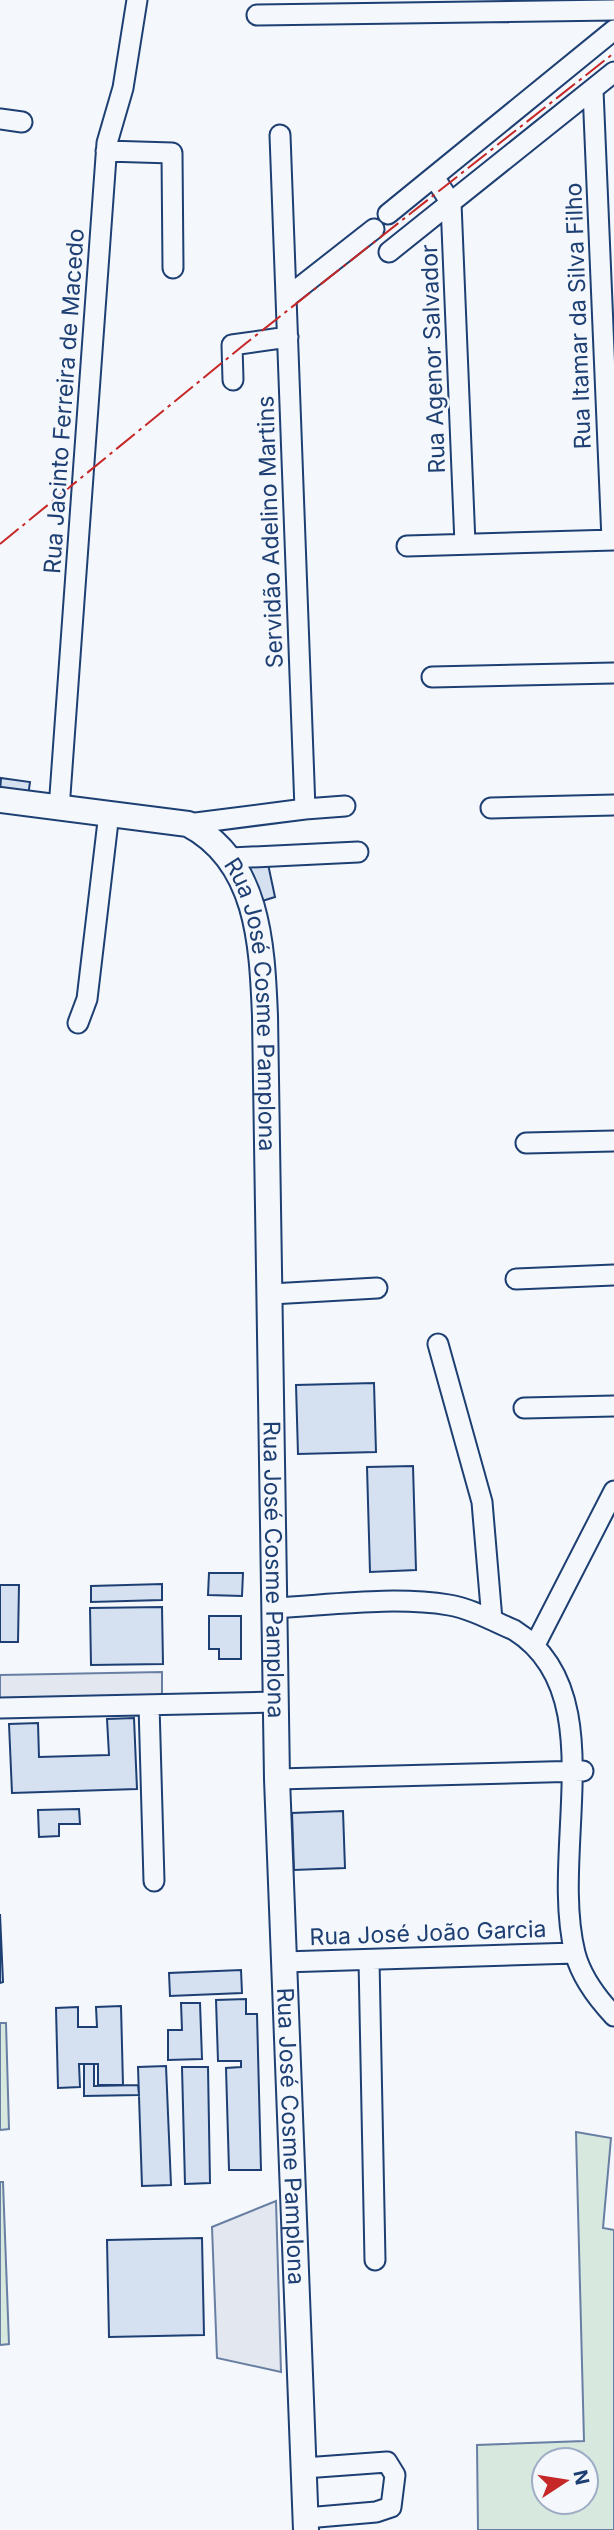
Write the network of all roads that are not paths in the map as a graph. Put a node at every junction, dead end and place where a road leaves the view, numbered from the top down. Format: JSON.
{"nodes":[{"id":1,"x":137,"y":0,"type":"edge"},
{"id":2,"x":614,"y":10,"type":"edge"},
{"id":3,"x":257,"y":15,"type":"dead end"},
{"id":4,"x":614,"y":30,"type":"edge"},
{"id":5,"x":614,"y":72,"type":"edge"},
{"id":6,"x":593,"y":90,"type":"junction"},
{"id":7,"x":0,"y":119,"type":"edge"},
{"id":8,"x":22,"y":122,"type":"dead end"},
{"id":9,"x":280,"y":135,"type":"dead end"},
{"id":10,"x":106,"y":151,"type":"junction"},
{"id":11,"x":434,"y":177,"type":"junction"},
{"id":12,"x":451,"y":203,"type":"junction"},
{"id":13,"x":388,"y":214,"type":"dead end"},
{"id":14,"x":374,"y":229,"type":"dead end"},
{"id":15,"x":389,"y":252,"type":"dead end"},
{"id":16,"x":173,"y":268,"type":"dead end"},
{"id":17,"x":286,"y":298,"type":"junction"},
{"id":18,"x":288,"y":337,"type":"junction"},
{"id":19,"x":233,"y":380,"type":"dead end"},
{"id":20,"x":613,"y":540,"type":"edge"},
{"id":21,"x":465,"y":544,"type":"junction"},
{"id":22,"x":407,"y":546,"type":"dead end"},
{"id":23,"x":614,"y":673,"type":"edge"},
{"id":24,"x":432,"y":677,"type":"dead end"},
{"id":25,"x":0,"y":800,"type":"edge"},
{"id":26,"x":614,"y":805,"type":"edge"},
{"id":27,"x":345,"y":806,"type":"dead end"},
{"id":28,"x":491,"y":808,"type":"dead end"},
{"id":29,"x":59,"y":809,"type":"junction"},
{"id":30,"x":305,"y":809,"type":"junction"},
{"id":31,"x":109,"y":813,"type":"junction"},
{"id":32,"x":188,"y":824,"type":"junction"},
{"id":33,"x":358,"y":852,"type":"dead end"},
{"id":34,"x":231,"y":858,"type":"junction"},
{"id":35,"x":78,"y":1023,"type":"dead end"},
{"id":36,"x":614,"y":1141,"type":"edge"},
{"id":37,"x":526,"y":1143,"type":"dead end"},
{"id":38,"x":614,"y":1275,"type":"edge"},
{"id":39,"x":516,"y":1279,"type":"dead end"},
{"id":40,"x":377,"y":1288,"type":"dead end"},
{"id":41,"x":271,"y":1294,"type":"junction"},
{"id":42,"x":438,"y":1344,"type":"dead end"},
{"id":43,"x":614,"y":1406,"type":"edge"},
{"id":44,"x":524,"y":1408,"type":"dead end"},
{"id":45,"x":614,"y":1491,"type":"edge"},
{"id":46,"x":274,"y":1608,"type":"junction"},
{"id":47,"x":492,"y":1620,"type":"junction"},
{"id":48,"x":537,"y":1641,"type":"junction"},
{"id":49,"x":275,"y":1702,"type":"junction"},
{"id":50,"x":149,"y":1704,"type":"junction"},
{"id":51,"x":0,"y":1708,"type":"edge"},
{"id":52,"x":583,"y":1771,"type":"junction"},
{"id":53,"x":277,"y":1779,"type":"junction"},
{"id":54,"x":154,"y":1881,"type":"dead end"},
{"id":55,"x":575,"y":1954,"type":"junction"},
{"id":56,"x":369,"y":1960,"type":"junction"},
{"id":57,"x":283,"y":1962,"type":"junction"},
{"id":58,"x":613,"y":2014,"type":"edge"},
{"id":59,"x":375,"y":2260,"type":"dead end"},
{"id":60,"x":303,"y":2468,"type":"junction"},
{"id":61,"x":306,"y":2524,"type":"edge"}],
"edges":[{"from":1,"to":10,"type":"street","name":"Rua Jacinto Ferreira de Macedo"},
{"from":2,"to":3,"type":"street"},
{"from":4,"to":11,"type":"street"},
{"from":5,"to":6,"type":"street"},
{"from":6,"to":12,"type":"street"},
{"from":6,"to":20,"type":"street","name":"Rua Itamar da Silva Filho"},
{"from":7,"to":8,"type":"street"},
{"from":9,"to":17,"type":"street","name":"Servidão Adelino Martins"},
{"from":10,"to":16,"type":"street"},
{"from":10,"to":29,"type":"street","name":"Rua Jacinto Ferreira de Macedo"},
{"from":11,"to":12,"type":"street"},
{"from":11,"to":13,"type":"street"},
{"from":12,"to":15,"type":"street"},
{"from":12,"to":21,"type":"street","name":"Rua Agenor Salvador"},
{"from":14,"to":17,"type":"street"},
{"from":17,"to":18,"type":"street","name":"Servidão Adelino Martins"},
{"from":18,"to":19,"type":"street"},
{"from":18,"to":30,"type":"street","name":"Servidão Adelino Martins"},
{"from":20,"to":21,"type":"street"},
{"from":21,"to":22,"type":"street"},
{"from":23,"to":24,"type":"street"},
{"from":25,"to":29,"type":"main road","name":"Rua José Cosme Pamplona"},
{"from":26,"to":28,"type":"street"},
{"from":27,"to":30,"type":"street"},
{"from":29,"to":31,"type":"main road","name":"Rua José Cosme Pamplona"},
{"from":30,"to":32,"type":"street"},
{"from":31,"to":32,"type":"main road","name":"Rua José Cosme Pamplona"},
{"from":31,"to":35,"type":"street"},
{"from":32,"to":34,"type":"main road","name":"Rua José Cosme Pamplona"},
{"from":33,"to":34,"type":"street"},
{"from":34,"to":41,"type":"main road","name":"Rua José Cosme Pamplona"},
{"from":36,"to":37,"type":"street"},
{"from":38,"to":39,"type":"street"},
{"from":40,"to":41,"type":"street"},
{"from":41,"to":46,"type":"main road","name":"Rua José Cosme Pamplona"},
{"from":42,"to":47,"type":"street"},
{"from":43,"to":44,"type":"street"},
{"from":45,"to":48,"type":"street"},
{"from":46,"to":47,"type":"street"},
{"from":46,"to":49,"type":"main road","name":"Rua José Cosme Pamplona"},
{"from":47,"to":48,"type":"street"},
{"from":48,"to":52,"type":"street"},
{"from":49,"to":50,"type":"street"},
{"from":49,"to":53,"type":"main road","name":"Rua José Cosme Pamplona"},
{"from":50,"to":51,"type":"street"},
{"from":50,"to":54,"type":"street"},
{"from":52,"to":53,"type":"street"},
{"from":52,"to":55,"type":"street"},
{"from":53,"to":57,"type":"main road","name":"Rua José Cosme Pamplona"},
{"from":55,"to":56,"type":"street","name":"Rua José João Garcia"},
{"from":55,"to":58,"type":"street"},
{"from":56,"to":57,"type":"street","name":"Rua José João Garcia"},
{"from":56,"to":59,"type":"street"},
{"from":57,"to":60,"type":"main road","name":"Rua José Cosme Pamplona"},
{"from":60,"to":61,"type":"main road","name":"Rua José Cosme Pamplona"},
{"from":60,"to":61,"type":"street"}]}
